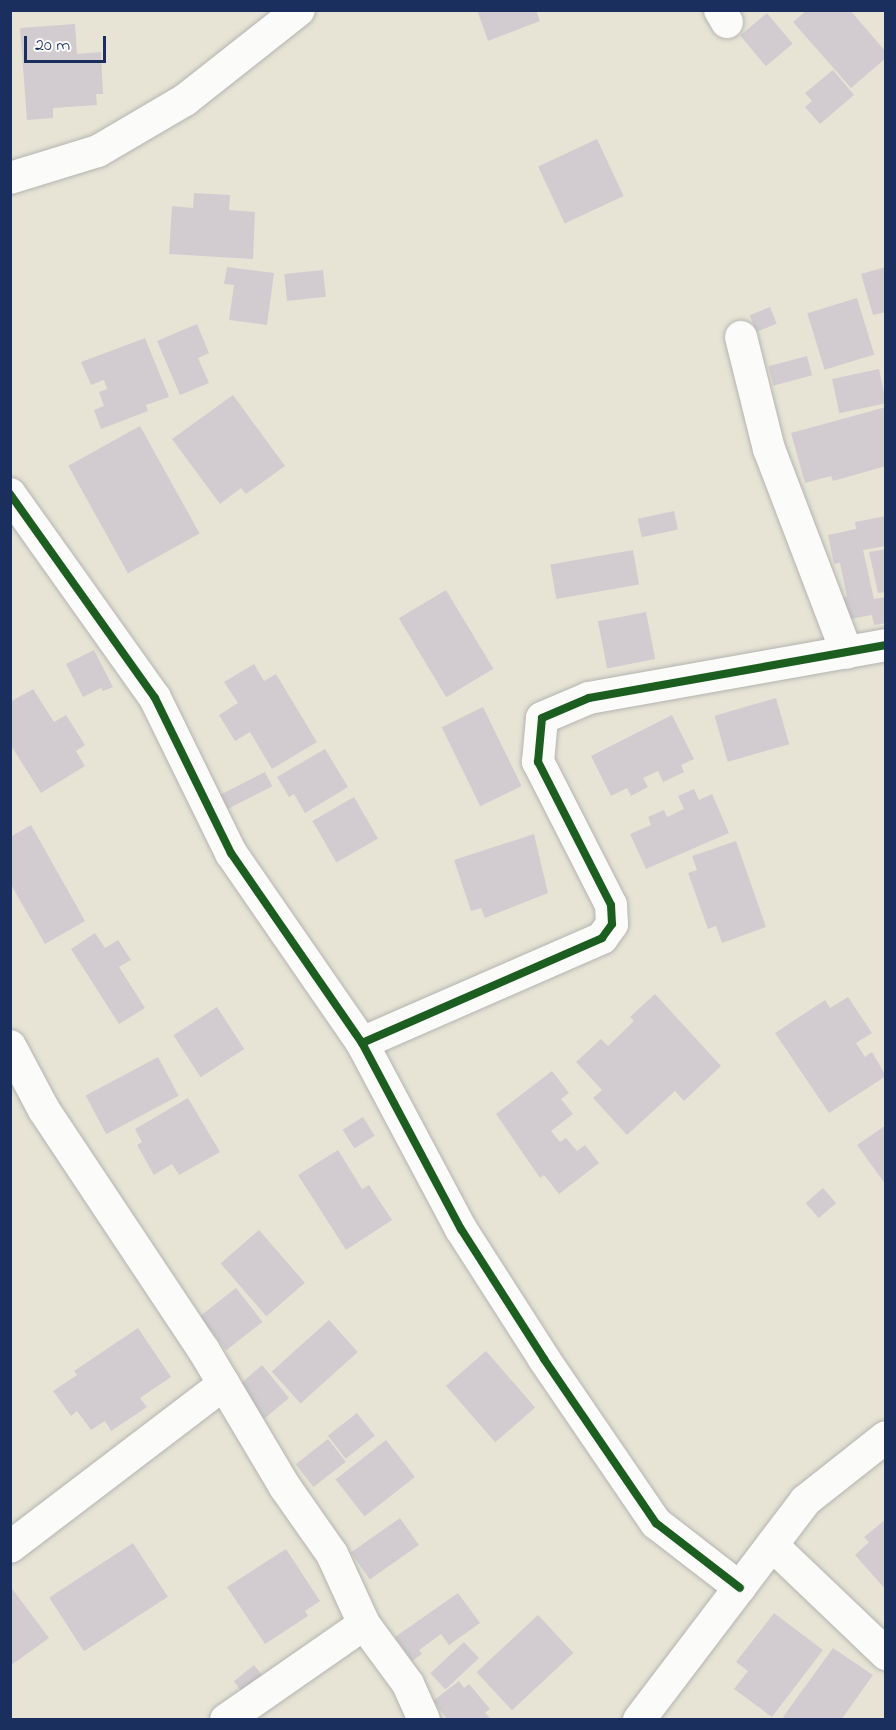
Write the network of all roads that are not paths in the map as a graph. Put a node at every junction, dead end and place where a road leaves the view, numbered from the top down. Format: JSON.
{"nodes":[{"id":1,"x":299,"y":10,"type":"edge"},
{"id":2,"x":10,"y":178,"type":"edge"},
{"id":3,"x":741,"y":337,"type":"dead end"},
{"id":4,"x":10,"y":494,"type":"edge"},
{"id":5,"x":885,"y":645,"type":"edge"},
{"id":6,"x":846,"y":653,"type":"junction"},
{"id":7,"x":362,"y":1043,"type":"junction"},
{"id":8,"x":10,"y":1046,"type":"edge"},
{"id":9,"x":224,"y":1384,"type":"junction"},
{"id":10,"x":885,"y":1437,"type":"edge"},
{"id":11,"x":772,"y":1545,"type":"junction"},
{"id":12,"x":10,"y":1547,"type":"edge"},
{"id":13,"x":740,"y":1588,"type":"junction"},
{"id":14,"x":364,"y":1624,"type":"junction"},
{"id":15,"x":885,"y":1654,"type":"edge"},
{"id":16,"x":226,"y":1719,"type":"edge"},
{"id":17,"x":424,"y":1719,"type":"edge"},
{"id":18,"x":639,"y":1719,"type":"edge"}],
"edges":[{"from":1,"to":2,"type":"street"},
{"from":3,"to":6,"type":"street"},
{"from":4,"to":7,"type":"street"},
{"from":5,"to":6,"type":"street"},
{"from":6,"to":7,"type":"street"},
{"from":7,"to":13,"type":"street"},
{"from":8,"to":9,"type":"street"},
{"from":9,"to":12,"type":"street"},
{"from":9,"to":14,"type":"street"},
{"from":10,"to":11,"type":"street"},
{"from":11,"to":13,"type":"street"},
{"from":11,"to":15,"type":"street"},
{"from":13,"to":18,"type":"street"},
{"from":14,"to":16,"type":"street"},
{"from":14,"to":17,"type":"street"}]}
